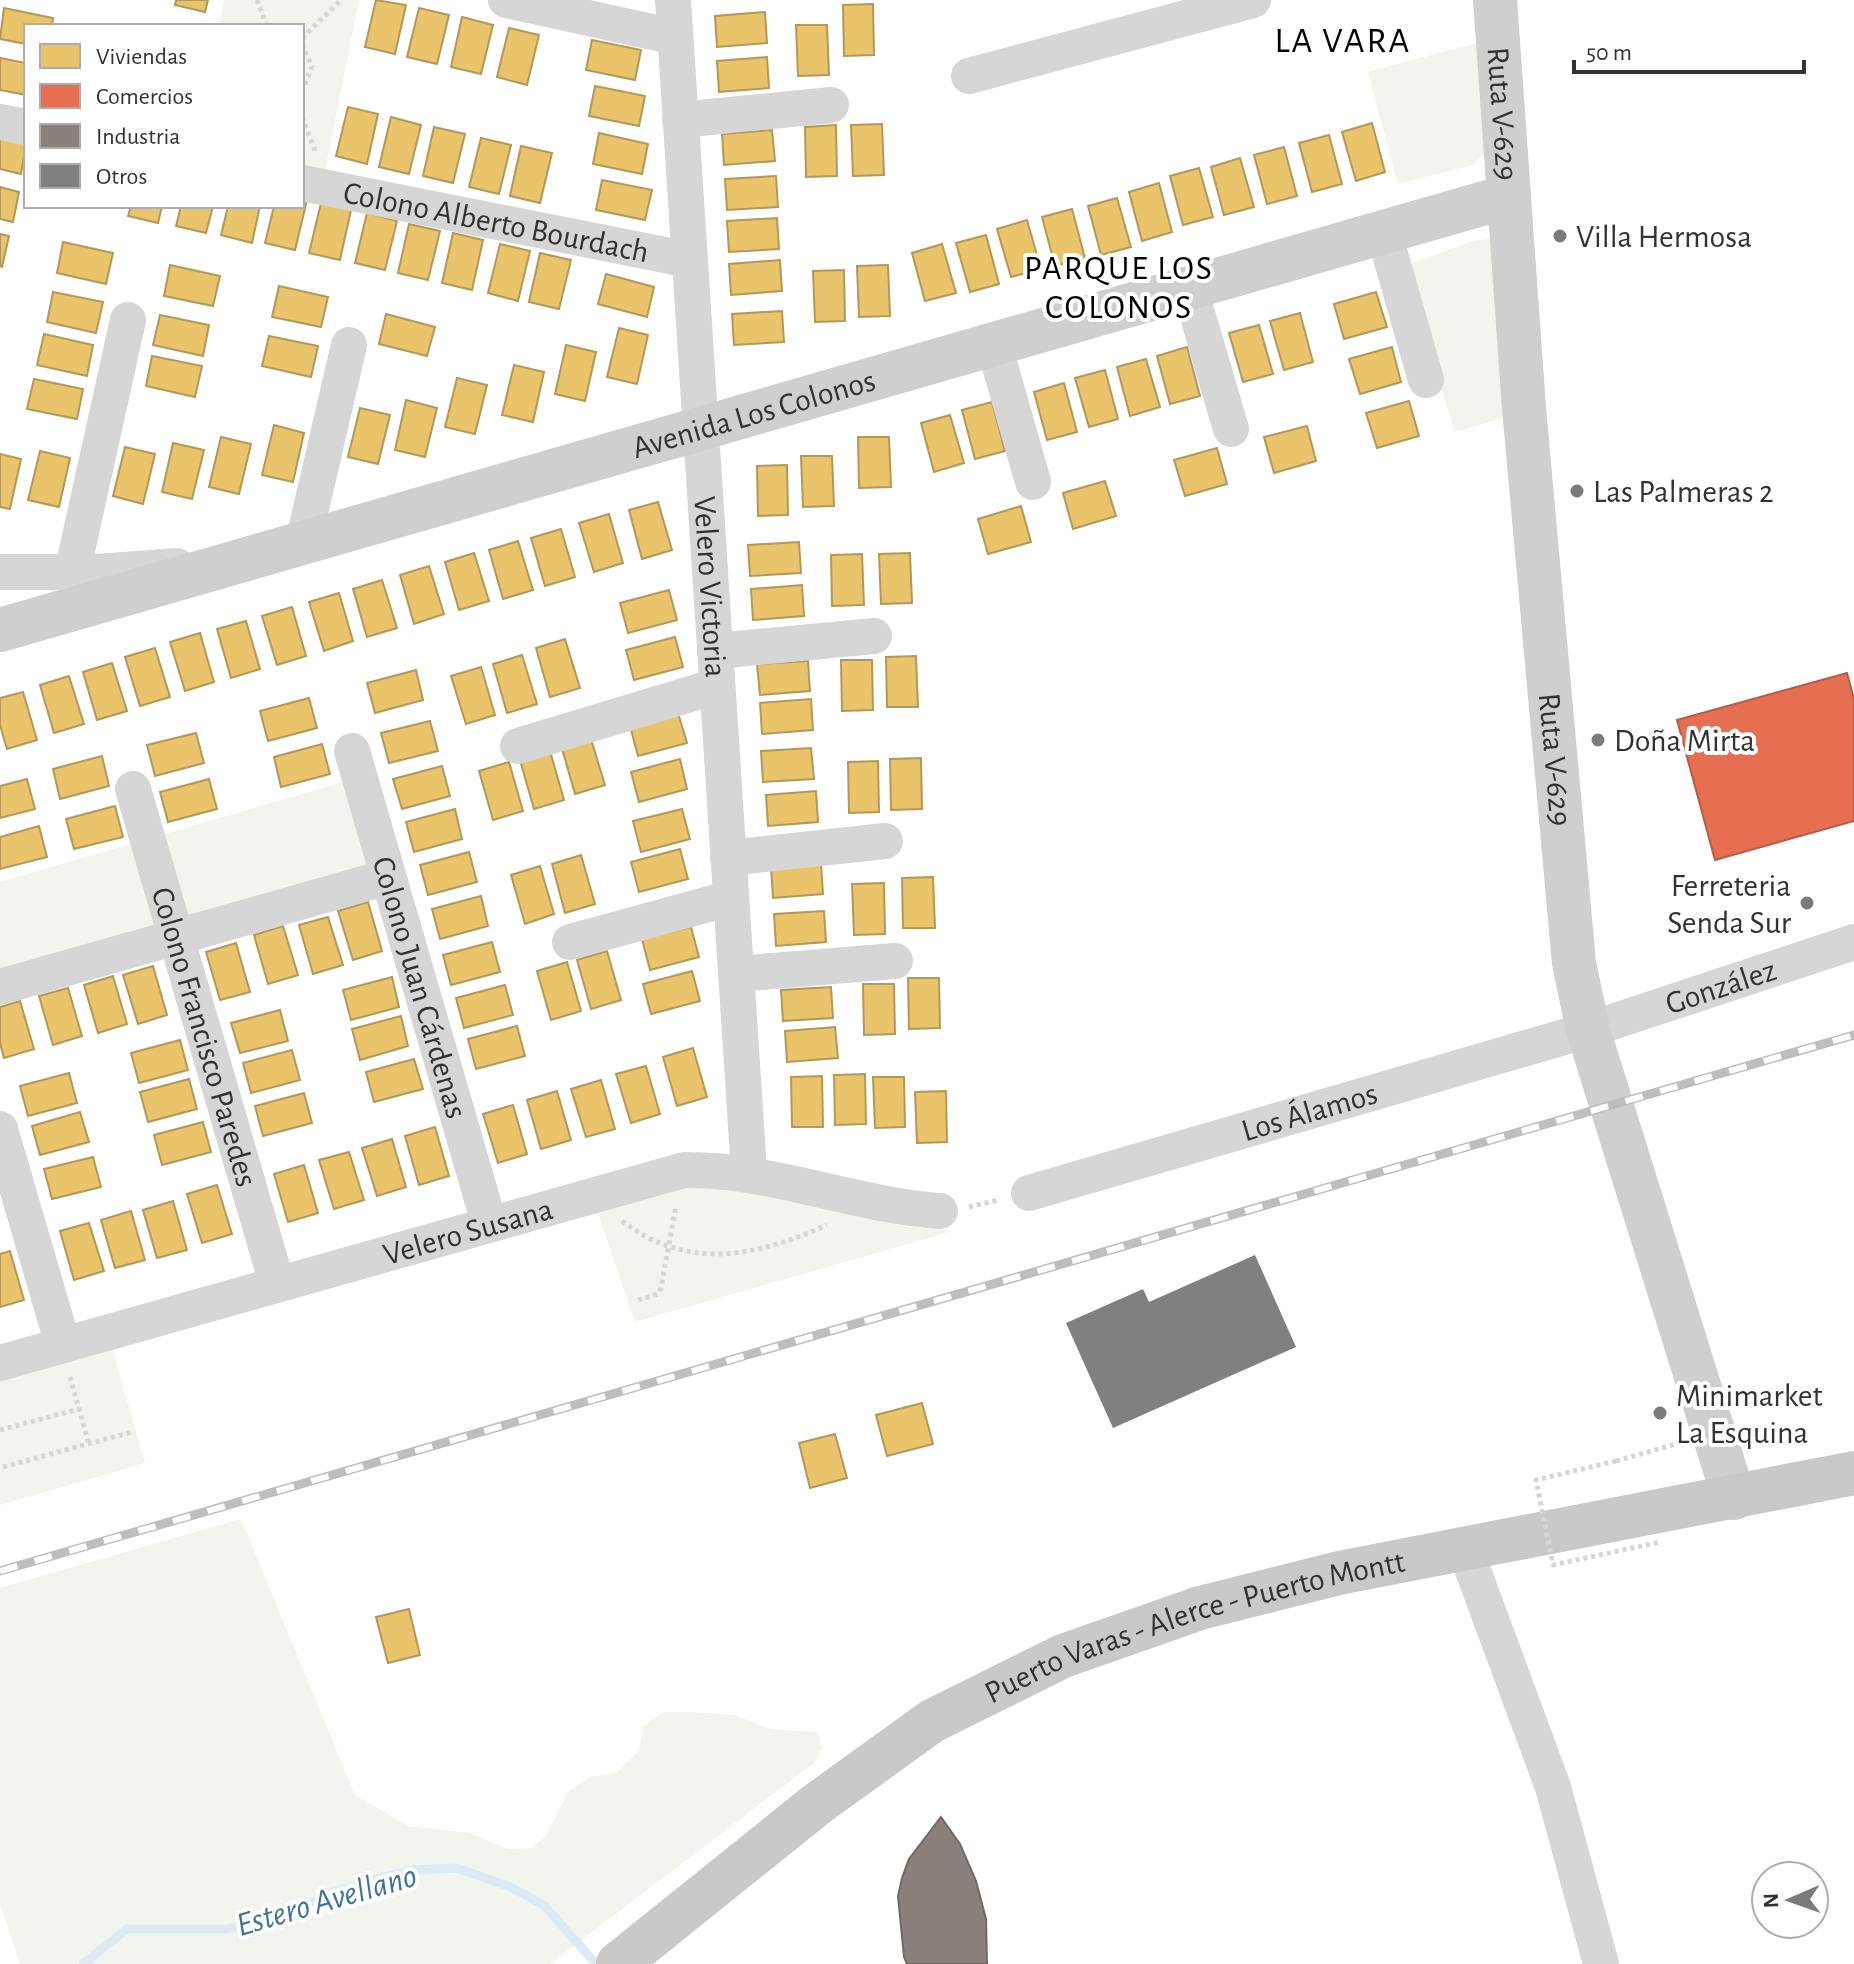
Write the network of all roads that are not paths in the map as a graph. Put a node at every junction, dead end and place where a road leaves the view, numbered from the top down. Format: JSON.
{"nodes":[{"id":1,"x":506,"y":0,"type":"edge"},
{"id":2,"x":673,"y":0,"type":"edge"},
{"id":3,"x":1253,"y":0,"type":"edge"},
{"id":4,"x":1495,"y":0,"type":"edge"},
{"id":5,"x":675,"y":37,"type":"junction"},
{"id":6,"x":969,"y":76,"type":"dead end"},
{"id":7,"x":831,"y":105,"type":"dead end"},
{"id":8,"x":680,"y":120,"type":"junction"},
{"id":9,"x":0,"y":122,"type":"edge"},
{"id":10,"x":24,"y":127,"type":"edge"},
{"id":11,"x":304,"y":183,"type":"edge"},
{"id":12,"x":1509,"y":196,"type":"junction"},
{"id":13,"x":1384,"y":233,"type":"junction"},
{"id":14,"x":690,"y":260,"type":"junction"},
{"id":15,"x":1190,"y":289,"type":"junction"},
{"id":16,"x":128,"y":320,"type":"dead end"},
{"id":17,"x":349,"y":345,"type":"dead end"},
{"id":18,"x":994,"y":345,"type":"junction"},
{"id":19,"x":1426,"y":380,"type":"dead end"},
{"id":20,"x":1231,"y":429,"type":"dead end"},
{"id":21,"x":701,"y":430,"type":"junction"},
{"id":22,"x":1033,"y":482,"type":"dead end"},
{"id":23,"x":303,"y":543,"type":"junction"},
{"id":24,"x":257,"y":556,"type":"junction"},
{"id":25,"x":0,"y":572,"type":"edge"},
{"id":26,"x":72,"y":573,"type":"junction"},
{"id":27,"x":0,"y":630,"type":"edge"},
{"id":28,"x":874,"y":636,"type":"dead end"},
{"id":29,"x":716,"y":668,"type":"junction"},
{"id":30,"x":518,"y":746,"type":"dead end"},
{"id":31,"x":352,"y":751,"type":"dead end"},
{"id":32,"x":133,"y":789,"type":"dead end"},
{"id":33,"x":885,"y":841,"type":"dead end"},
{"id":34,"x":728,"y":858,"type":"junction"},
{"id":35,"x":388,"y":877,"type":"junction"},
{"id":36,"x":731,"y":898,"type":"junction"},
{"id":37,"x":176,"y":937,"type":"junction"},
{"id":38,"x":570,"y":942,"type":"dead end"},
{"id":39,"x":1854,"y":942,"type":"edge"},
{"id":40,"x":895,"y":961,"type":"dead end"},
{"id":41,"x":736,"y":974,"type":"junction"},
{"id":42,"x":0,"y":987,"type":"edge"},
{"id":43,"x":1588,"y":1030,"type":"junction"},
{"id":44,"x":0,"y":1129,"type":"edge"},
{"id":45,"x":749,"y":1172,"type":"junction"},
{"id":46,"x":1029,"y":1193,"type":"road end"},
{"id":47,"x":940,"y":1211,"type":"road end"},
{"id":48,"x":489,"y":1223,"type":"junction"},
{"id":49,"x":277,"y":1284,"type":"junction"},
{"id":50,"x":62,"y":1345,"type":"junction"},
{"id":51,"x":0,"y":1363,"type":"edge"},
{"id":52,"x":1854,"y":1473,"type":"edge"},
{"id":53,"x":1734,"y":1498,"type":"junction"},
{"id":54,"x":1465,"y":1549,"type":"junction"},
{"id":55,"x":630,"y":1954,"type":"edge"},
{"id":56,"x":1601,"y":1964,"type":"edge"}],
"edges":[{"from":1,"to":5,"type":"street"},
{"from":2,"to":5,"type":"street","name":"Velero Victoria"},
{"from":3,"to":6,"type":"street"},
{"from":4,"to":12,"type":"street","name":"Ruta V-629"},
{"from":5,"to":8,"type":"street","name":"Velero Victoria"},
{"from":7,"to":8,"type":"street"},
{"from":8,"to":14,"type":"street","name":"Velero Victoria"},
{"from":9,"to":10,"type":"street"},
{"from":11,"to":14,"type":"street","name":"Colono Alberto Bourdach"},
{"from":12,"to":13,"type":"street","name":"Avenida Los Colonos"},
{"from":12,"to":43,"type":"street","name":"Ruta V-629"},
{"from":13,"to":15,"type":"street","name":"Avenida Los Colonos"},
{"from":13,"to":19,"type":"street"},
{"from":14,"to":21,"type":"street","name":"Velero Victoria"},
{"from":15,"to":18,"type":"street","name":"Avenida Los Colonos"},
{"from":15,"to":20,"type":"street"},
{"from":16,"to":26,"type":"street"},
{"from":17,"to":23,"type":"street"},
{"from":18,"to":21,"type":"street","name":"Avenida Los Colonos"},
{"from":18,"to":22,"type":"street"},
{"from":21,"to":23,"type":"street","name":"Avenida Los Colonos"},
{"from":21,"to":29,"type":"street","name":"Velero Victoria"},
{"from":23,"to":24,"type":"street","name":"Avenida Los Colonos"},
{"from":24,"to":26,"type":"street"},
{"from":24,"to":27,"type":"street","name":"Avenida Los Colonos"},
{"from":25,"to":26,"type":"street"},
{"from":28,"to":29,"type":"street"},
{"from":29,"to":30,"type":"street"},
{"from":29,"to":34,"type":"street","name":"Velero Victoria"},
{"from":31,"to":35,"type":"street","name":"Colono Juan Cárdenas"},
{"from":32,"to":37,"type":"street","name":"Colono Francisco Paredes"},
{"from":33,"to":34,"type":"street"},
{"from":34,"to":36,"type":"street","name":"Velero Victoria"},
{"from":35,"to":37,"type":"street"},
{"from":35,"to":48,"type":"street","name":"Colono Juan Cárdenas"},
{"from":36,"to":38,"type":"street"},
{"from":36,"to":41,"type":"street","name":"Velero Victoria"},
{"from":37,"to":42,"type":"street"},
{"from":37,"to":49,"type":"street","name":"Colono Francisco Paredes"},
{"from":39,"to":43,"type":"street","name":"González"},
{"from":40,"to":41,"type":"street"},
{"from":41,"to":45,"type":"street","name":"Velero Victoria"},
{"from":43,"to":46,"type":"street","name":"Los Álamos"},
{"from":43,"to":53,"type":"street","name":"Ruta V-629"},
{"from":44,"to":50,"type":"street"},
{"from":45,"to":47,"type":"street","name":"Velero Susana"},
{"from":45,"to":48,"type":"street","name":"Velero Susana"},
{"from":48,"to":49,"type":"street","name":"Velero Susana"},
{"from":49,"to":50,"type":"street","name":"Velero Susana"},
{"from":50,"to":51,"type":"street","name":"Velero Susana"},
{"from":52,"to":53,"type":"main road","name":"Puerto Varas - Alerce - Puerto Montt"},
{"from":53,"to":54,"type":"main road","name":"Puerto Varas - Alerce - Puerto Montt"},
{"from":54,"to":55,"type":"main road","name":"Puerto Varas - Alerce - Puerto Montt"},
{"from":54,"to":56,"type":"street"}]}
